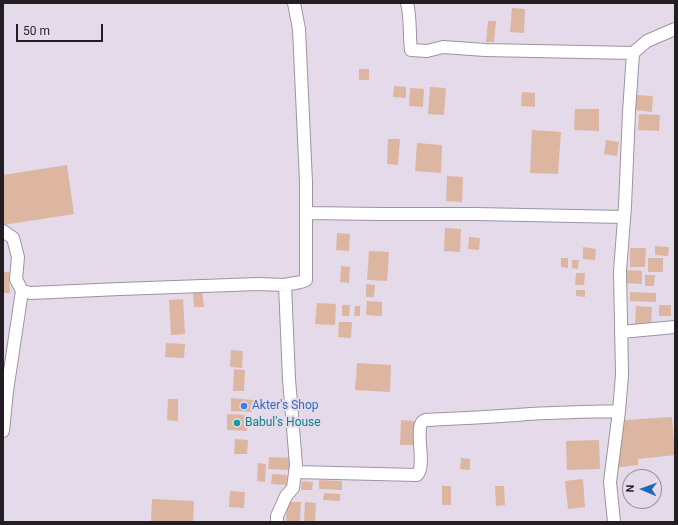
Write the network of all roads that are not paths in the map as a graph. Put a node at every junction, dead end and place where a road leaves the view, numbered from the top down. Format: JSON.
{"nodes":[{"id":1,"x":294,"y":3,"type":"edge"},
{"id":2,"x":407,"y":3,"type":"edge"},
{"id":3,"x":675,"y":29,"type":"edge"},
{"id":4,"x":634,"y":53,"type":"junction"},
{"id":5,"x":306,"y":213,"type":"junction"},
{"id":6,"x":624,"y":217,"type":"junction"},
{"id":7,"x":3,"y":231,"type":"edge"},
{"id":8,"x":286,"y":285,"type":"junction"},
{"id":9,"x":22,"y":291,"type":"junction"},
{"id":10,"x":675,"y":327,"type":"edge"},
{"id":11,"x":621,"y":332,"type":"junction"},
{"id":12,"x":619,"y":411,"type":"junction"},
{"id":13,"x":3,"y":431,"type":"edge"},
{"id":14,"x":295,"y":472,"type":"junction"},
{"id":15,"x":277,"y":522,"type":"edge"},
{"id":16,"x":614,"y":522,"type":"edge"}],
"edges":[{"from":1,"to":5,"type":"street"},
{"from":2,"to":4,"type":"street"},
{"from":3,"to":4,"type":"street"},
{"from":4,"to":6,"type":"street"},
{"from":5,"to":6,"type":"street"},
{"from":5,"to":8,"type":"street"},
{"from":6,"to":11,"type":"street"},
{"from":7,"to":9,"type":"street"},
{"from":8,"to":9,"type":"street"},
{"from":8,"to":14,"type":"street"},
{"from":9,"to":13,"type":"street"},
{"from":10,"to":11,"type":"street"},
{"from":11,"to":12,"type":"street"},
{"from":12,"to":14,"type":"street"},
{"from":12,"to":16,"type":"street"},
{"from":14,"to":15,"type":"street"}]}
